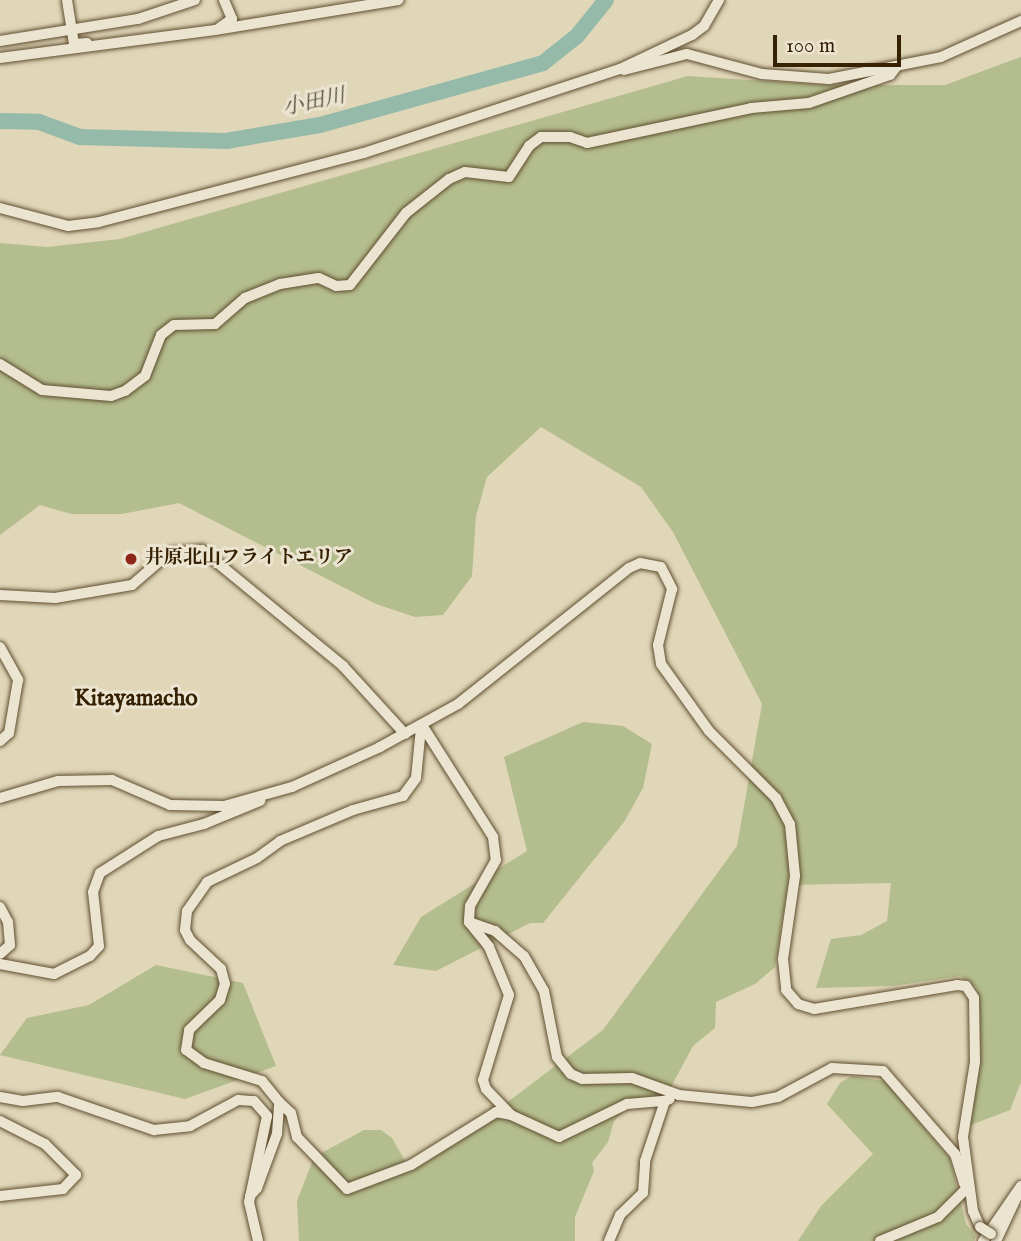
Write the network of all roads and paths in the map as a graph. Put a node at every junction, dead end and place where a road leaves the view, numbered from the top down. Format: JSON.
{"nodes":[{"id":1,"x":67,"y":0,"type":"edge"},
{"id":2,"x":195,"y":0,"type":"edge"},
{"id":3,"x":224,"y":0,"type":"edge"},
{"id":4,"x":399,"y":0,"type":"edge"},
{"id":5,"x":719,"y":0,"type":"edge"},
{"id":6,"x":1021,"y":21,"type":"edge"},
{"id":7,"x":70,"y":29,"type":"junction"},
{"id":8,"x":215,"y":30,"type":"junction"},
{"id":9,"x":0,"y":41,"type":"edge"},
{"id":10,"x":120,"y":44,"type":"junction"},
{"id":11,"x":0,"y":58,"type":"edge"},
{"id":12,"x":897,"y":66,"type":"junction"},
{"id":13,"x":620,"y":69,"type":"junction"},
{"id":14,"x":0,"y":208,"type":"edge"},
{"id":15,"x":0,"y":363,"type":"edge"},
{"id":16,"x":0,"y":595,"type":"edge"},
{"id":17,"x":0,"y":647,"type":"edge"},
{"id":18,"x":422,"y":725,"type":"junction"},
{"id":19,"x":405,"y":734,"type":"junction"},
{"id":20,"x":0,"y":741,"type":"edge"},
{"id":21,"x":263,"y":796,"type":"junction"},
{"id":22,"x":0,"y":798,"type":"edge"},
{"id":23,"x":0,"y":907,"type":"edge"},
{"id":24,"x":469,"y":922,"type":"junction"},
{"id":25,"x":0,"y":954,"type":"edge"},
{"id":26,"x":0,"y":964,"type":"edge"},
{"id":27,"x":679,"y":1095,"type":"junction"},
{"id":28,"x":0,"y":1097,"type":"edge"},
{"id":29,"x":664,"y":1101,"type":"junction"},
{"id":30,"x":279,"y":1102,"type":"junction"},
{"id":31,"x":511,"y":1115,"type":"junction"},
{"id":32,"x":0,"y":1121,"type":"edge"},
{"id":33,"x":1021,"y":1187,"type":"edge"},
{"id":34,"x":968,"y":1188,"type":"junction"},
{"id":35,"x":0,"y":1196,"type":"edge"},
{"id":36,"x":250,"y":1196,"type":"junction"},
{"id":37,"x":994,"y":1239,"type":"edge"},
{"id":38,"x":258,"y":1241,"type":"edge"},
{"id":39,"x":609,"y":1241,"type":"edge"},
{"id":40,"x":880,"y":1241,"type":"edge"}],
"edges":[{"from":1,"to":7,"type":"street"},
{"from":2,"to":7,"type":"street"},
{"from":3,"to":8,"type":"street"},
{"from":4,"to":8,"type":"street"},
{"from":5,"to":13,"type":"street"},
{"from":6,"to":12,"type":"street"},
{"from":7,"to":9,"type":"street"},
{"from":7,"to":10,"type":"street"},
{"from":8,"to":10,"type":"street"},
{"from":10,"to":11,"type":"street"},
{"from":12,"to":13,"type":"street"},
{"from":12,"to":15,"type":"street"},
{"from":13,"to":14,"type":"street"},
{"from":16,"to":19,"type":"street"},
{"from":17,"to":20,"type":"street"},
{"from":18,"to":19,"type":"street"},
{"from":18,"to":24,"type":"street"},
{"from":18,"to":30,"type":"street"},
{"from":18,"to":34,"type":"street"},
{"from":19,"to":21,"type":"street"},
{"from":21,"to":22,"type":"street"},
{"from":21,"to":26,"type":"street"},
{"from":23,"to":25,"type":"street"},
{"from":24,"to":27,"type":"street"},
{"from":24,"to":31,"type":"street"},
{"from":27,"to":29,"type":"street"},
{"from":27,"to":34,"type":"street"},
{"from":28,"to":36,"type":"street"},
{"from":29,"to":31,"type":"street"},
{"from":29,"to":39,"type":"street"},
{"from":30,"to":31,"type":"street"},
{"from":30,"to":36,"type":"street"},
{"from":32,"to":35,"type":"street"},
{"from":33,"to":37,"type":"street"},
{"from":34,"to":37,"type":"street","bridge":true},
{"from":34,"to":40,"type":"street"},
{"from":36,"to":38,"type":"street"}]}
